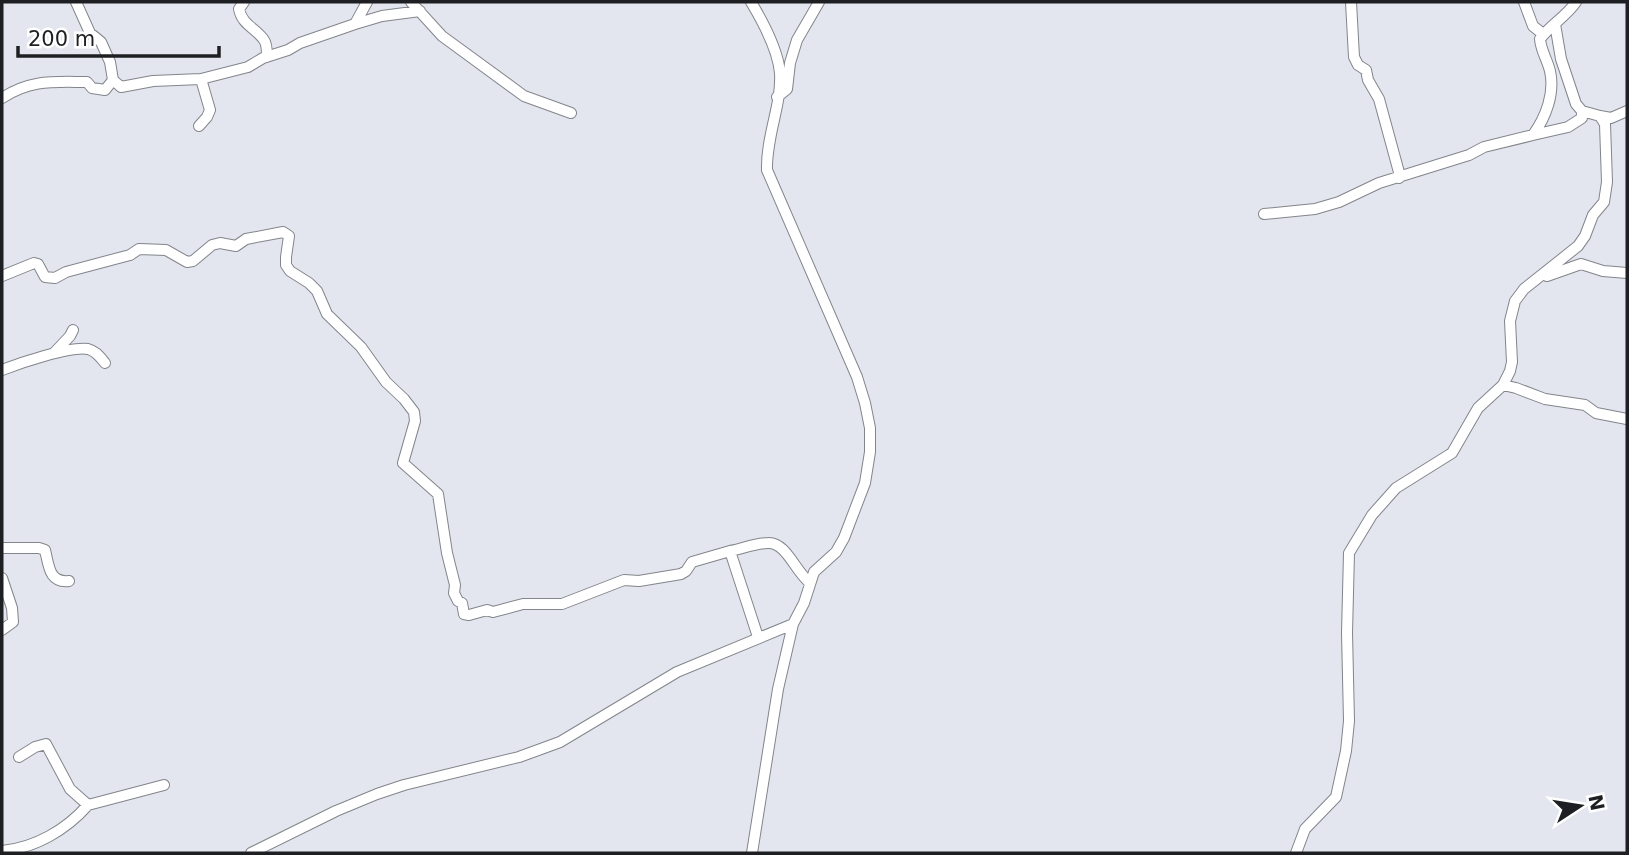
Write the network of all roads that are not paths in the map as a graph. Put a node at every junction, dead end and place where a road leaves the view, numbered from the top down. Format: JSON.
{"nodes":[{"id":1,"x":76,"y":2,"type":"edge"},
{"id":2,"x":244,"y":2,"type":"edge"},
{"id":3,"x":367,"y":2,"type":"edge"},
{"id":4,"x":411,"y":2,"type":"edge"},
{"id":5,"x":751,"y":2,"type":"edge"},
{"id":6,"x":820,"y":2,"type":"edge"},
{"id":7,"x":1351,"y":2,"type":"edge"},
{"id":8,"x":1524,"y":2,"type":"edge"},
{"id":9,"x":1576,"y":2,"type":"edge"},
{"id":10,"x":420,"y":11,"type":"junction"},
{"id":11,"x":355,"y":24,"type":"junction"},
{"id":12,"x":1555,"y":24,"type":"junction"},
{"id":13,"x":1543,"y":34,"type":"junction"},
{"id":14,"x":267,"y":57,"type":"junction"},
{"id":15,"x":201,"y":79,"type":"junction"},
{"id":16,"x":113,"y":80,"type":"junction"},
{"id":17,"x":777,"y":97,"type":"junction"},
{"id":18,"x":2,"y":98,"type":"edge"},
{"id":19,"x":1582,"y":111,"type":"junction"},
{"id":20,"x":1627,"y":111,"type":"edge"},
{"id":21,"x":571,"y":113,"type":"dead end"},
{"id":22,"x":1600,"y":116,"type":"junction"},
{"id":23,"x":198,"y":126,"type":"dead end"},
{"id":24,"x":1534,"y":135,"type":"junction"},
{"id":25,"x":1399,"y":178,"type":"junction"},
{"id":26,"x":1264,"y":214,"type":"dead end"},
{"id":27,"x":1627,"y":274,"type":"edge"},
{"id":28,"x":2,"y":276,"type":"edge"},
{"id":29,"x":1538,"y":278,"type":"junction"},
{"id":30,"x":73,"y":330,"type":"dead end"},
{"id":31,"x":54,"y":353,"type":"junction"},
{"id":32,"x":104,"y":363,"type":"dead end"},
{"id":33,"x":2,"y":370,"type":"edge"},
{"id":34,"x":1503,"y":385,"type":"junction"},
{"id":35,"x":1627,"y":419,"type":"edge"},
{"id":36,"x":2,"y":548,"type":"edge"},
{"id":37,"x":730,"y":551,"type":"junction"},
{"id":38,"x":2,"y":578,"type":"edge"},
{"id":39,"x":69,"y":581,"type":"dead end"},
{"id":40,"x":810,"y":583,"type":"junction"},
{"id":41,"x":793,"y":624,"type":"junction"},
{"id":42,"x":2,"y":630,"type":"edge"},
{"id":43,"x":758,"y":637,"type":"junction"},
{"id":44,"x":19,"y":757,"type":"dead end"},
{"id":45,"x":163,"y":785,"type":"dead end"},
{"id":46,"x":88,"y":805,"type":"junction"},
{"id":47,"x":2,"y":851,"type":"edge"},
{"id":48,"x":251,"y":853,"type":"edge"},
{"id":49,"x":752,"y":853,"type":"edge"},
{"id":50,"x":1296,"y":853,"type":"edge"}],
"edges":[{"from":1,"to":16,"type":"street"},
{"from":2,"to":14,"type":"street"},
{"from":3,"to":11,"type":"street"},
{"from":4,"to":10,"type":"street"},
{"from":5,"to":17,"type":"street"},
{"from":6,"to":17,"type":"street"},
{"from":7,"to":25,"type":"street"},
{"from":8,"to":13,"type":"street"},
{"from":9,"to":12,"type":"street"},
{"from":10,"to":11,"type":"street"},
{"from":10,"to":21,"type":"street"},
{"from":11,"to":14,"type":"street"},
{"from":12,"to":13,"type":"street"},
{"from":12,"to":19,"type":"street"},
{"from":13,"to":24,"type":"street"},
{"from":14,"to":15,"type":"street"},
{"from":15,"to":16,"type":"street"},
{"from":15,"to":23,"type":"street"},
{"from":16,"to":18,"type":"street"},
{"from":17,"to":40,"type":"street"},
{"from":19,"to":22,"type":"street"},
{"from":19,"to":24,"type":"street"},
{"from":20,"to":22,"type":"street"},
{"from":22,"to":29,"type":"street"},
{"from":24,"to":25,"type":"street"},
{"from":25,"to":26,"type":"street"},
{"from":27,"to":29,"type":"street"},
{"from":28,"to":37,"type":"street"},
{"from":29,"to":34,"type":"street"},
{"from":30,"to":31,"type":"street"},
{"from":31,"to":32,"type":"street"},
{"from":31,"to":33,"type":"street"},
{"from":34,"to":35,"type":"street"},
{"from":34,"to":50,"type":"street"},
{"from":36,"to":39,"type":"street"},
{"from":37,"to":40,"type":"street"},
{"from":37,"to":43,"type":"street"},
{"from":38,"to":42,"type":"street"},
{"from":40,"to":41,"type":"street"},
{"from":41,"to":43,"type":"street"},
{"from":41,"to":49,"type":"street"},
{"from":43,"to":48,"type":"street"},
{"from":44,"to":46,"type":"street"},
{"from":45,"to":46,"type":"street"},
{"from":46,"to":47,"type":"street"}]}
